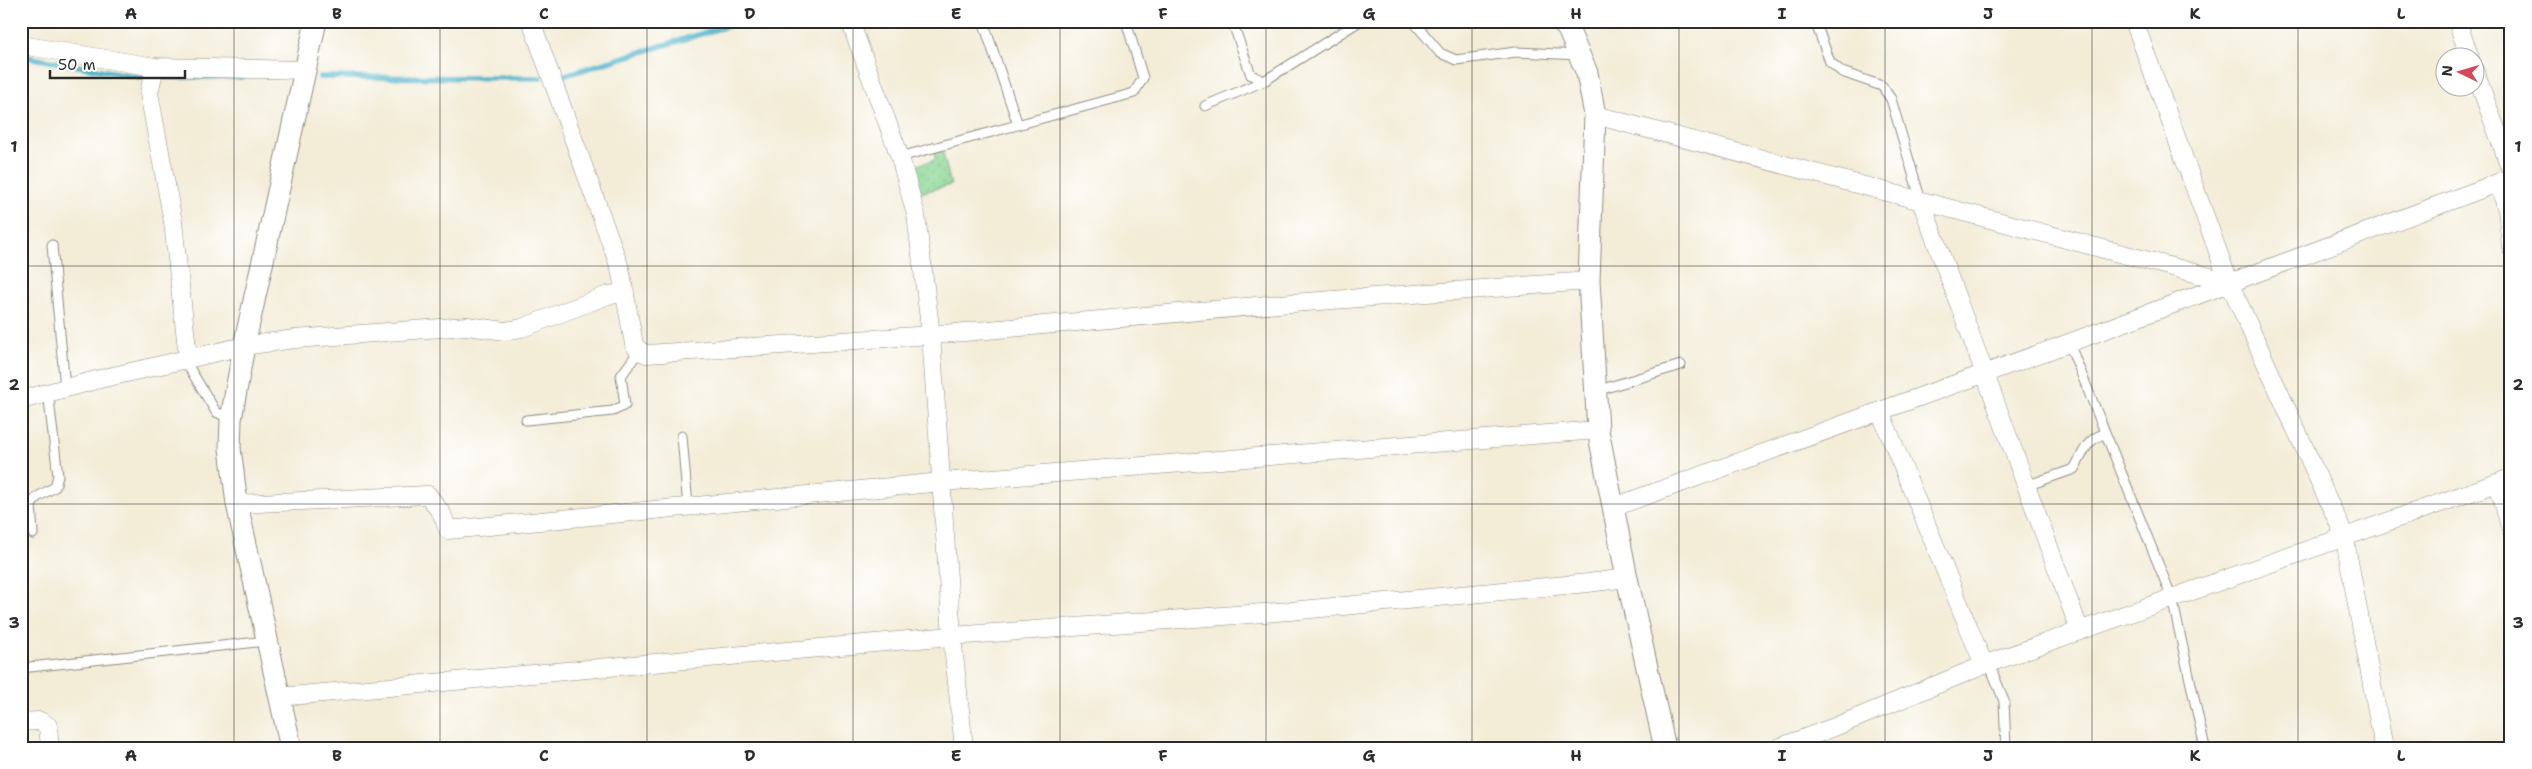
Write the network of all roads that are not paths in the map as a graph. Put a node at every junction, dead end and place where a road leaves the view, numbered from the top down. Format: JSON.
{"nodes":[{"id":1,"x":316,"y":21,"type":"edge"},
{"id":2,"x":531,"y":21,"type":"edge"},
{"id":3,"x":850,"y":21,"type":"edge"},
{"id":4,"x":983,"y":21,"type":"edge"},
{"id":5,"x":1126,"y":21,"type":"edge"},
{"id":6,"x":1232,"y":21,"type":"edge"},
{"id":7,"x":1360,"y":21,"type":"edge"},
{"id":8,"x":1414,"y":21,"type":"edge"},
{"id":9,"x":1561,"y":21,"type":"edge"},
{"id":10,"x":1815,"y":21,"type":"edge"},
{"id":11,"x":2134,"y":21,"type":"edge"},
{"id":12,"x":2457,"y":21,"type":"edge"},
{"id":13,"x":21,"y":45,"type":"edge"},
{"id":14,"x":2466,"y":48,"type":"edge"},
{"id":15,"x":1579,"y":54,"type":"junction"},
{"id":16,"x":154,"y":67,"type":"junction"},
{"id":17,"x":306,"y":70,"type":"junction"},
{"id":18,"x":1264,"y":81,"type":"junction"},
{"id":19,"x":2484,"y":97,"type":"edge"},
{"id":20,"x":1205,"y":106,"type":"dead end"},
{"id":21,"x":1595,"y":115,"type":"junction"},
{"id":22,"x":1018,"y":125,"type":"junction"},
{"id":23,"x":900,"y":157,"type":"junction"},
{"id":24,"x":2511,"y":170,"type":"edge"},
{"id":25,"x":2504,"y":181,"type":"edge"},
{"id":26,"x":1921,"y":201,"type":"junction"},
{"id":27,"x":52,"y":245,"type":"dead end"},
{"id":28,"x":2511,"y":247,"type":"edge"},
{"id":29,"x":1589,"y":281,"type":"junction"},
{"id":30,"x":2228,"y":282,"type":"junction"},
{"id":31,"x":625,"y":293,"type":"junction"},
{"id":32,"x":931,"y":335,"type":"junction"},
{"id":33,"x":2069,"y":343,"type":"junction"},
{"id":34,"x":244,"y":346,"type":"junction"},
{"id":35,"x":639,"y":352,"type":"junction"},
{"id":36,"x":186,"y":359,"type":"junction"},
{"id":37,"x":1681,"y":365,"type":"dead end"},
{"id":38,"x":1984,"y":374,"type":"junction"},
{"id":39,"x":56,"y":390,"type":"junction"},
{"id":40,"x":1596,"y":391,"type":"junction"},
{"id":41,"x":21,"y":400,"type":"edge"},
{"id":42,"x":1880,"y":411,"type":"junction"},
{"id":43,"x":231,"y":419,"type":"junction"},
{"id":44,"x":526,"y":420,"type":"dead end"},
{"id":45,"x":1598,"y":430,"type":"junction"},
{"id":46,"x":2105,"y":433,"type":"junction"},
{"id":47,"x":682,"y":436,"type":"dead end"},
{"id":48,"x":2504,"y":480,"type":"edge"},
{"id":49,"x":942,"y":482,"type":"junction"},
{"id":50,"x":2026,"y":486,"type":"junction"},
{"id":51,"x":237,"y":504,"type":"junction"},
{"id":52,"x":688,"y":507,"type":"junction"},
{"id":53,"x":1614,"y":507,"type":"junction"},
{"id":54,"x":2511,"y":530,"type":"edge"},
{"id":55,"x":32,"y":534,"type":"dead end"},
{"id":56,"x":2344,"y":536,"type":"junction"},
{"id":57,"x":1627,"y":578,"type":"junction"},
{"id":58,"x":2172,"y":598,"type":"junction"},
{"id":59,"x":2080,"y":631,"type":"junction"},
{"id":60,"x":952,"y":636,"type":"junction"},
{"id":61,"x":267,"y":641,"type":"junction"},
{"id":62,"x":1987,"y":664,"type":"junction"},
{"id":63,"x":21,"y":668,"type":"edge"},
{"id":64,"x":279,"y":697,"type":"junction"},
{"id":65,"x":21,"y":722,"type":"edge"},
{"id":66,"x":50,"y":748,"type":"edge"},
{"id":67,"x":291,"y":748,"type":"edge"},
{"id":68,"x":964,"y":748,"type":"edge"},
{"id":69,"x":1665,"y":748,"type":"edge"},
{"id":70,"x":1779,"y":748,"type":"edge"},
{"id":71,"x":2006,"y":748,"type":"edge"},
{"id":72,"x":2205,"y":748,"type":"edge"},
{"id":73,"x":2384,"y":748,"type":"edge"}],
"edges":[{"from":1,"to":17,"type":"street"},
{"from":2,"to":31,"type":"street"},
{"from":3,"to":23,"type":"street"},
{"from":4,"to":22,"type":"lane"},
{"from":5,"to":22,"type":"lane"},
{"from":6,"to":18,"type":"lane"},
{"from":7,"to":18,"type":"lane"},
{"from":8,"to":15,"type":"lane"},
{"from":9,"to":15,"type":"street"},
{"from":10,"to":26,"type":"lane"},
{"from":11,"to":30,"type":"street"},
{"from":12,"to":14,"type":"street"},
{"from":13,"to":16,"type":"street"},
{"from":15,"to":21,"type":"street"},
{"from":16,"to":17,"type":"street"},
{"from":16,"to":36,"type":"street"},
{"from":17,"to":34,"type":"street"},
{"from":18,"to":20,"type":"lane"},
{"from":19,"to":24,"type":"street"},
{"from":21,"to":26,"type":"street"},
{"from":21,"to":29,"type":"street"},
{"from":22,"to":23,"type":"lane"},
{"from":23,"to":32,"type":"street"},
{"from":25,"to":28,"type":"street"},
{"from":25,"to":30,"type":"street"},
{"from":26,"to":30,"type":"street"},
{"from":26,"to":38,"type":"street"},
{"from":27,"to":39,"type":"lane"},
{"from":29,"to":32,"type":"street"},
{"from":29,"to":40,"type":"street"},
{"from":30,"to":33,"type":"street"},
{"from":30,"to":56,"type":"street"},
{"from":31,"to":34,"type":"street"},
{"from":31,"to":35,"type":"street"},
{"from":32,"to":35,"type":"street"},
{"from":32,"to":49,"type":"street"},
{"from":33,"to":38,"type":"street"},
{"from":33,"to":46,"type":"lane"},
{"from":34,"to":36,"type":"street"},
{"from":34,"to":43,"type":"street"},
{"from":35,"to":44,"type":"lane"},
{"from":36,"to":39,"type":"street"},
{"from":36,"to":43,"type":"lane"},
{"from":37,"to":40,"type":"lane"},
{"from":38,"to":42,"type":"street"},
{"from":38,"to":50,"type":"street"},
{"from":39,"to":41,"type":"street"},
{"from":39,"to":55,"type":"lane"},
{"from":40,"to":45,"type":"street"},
{"from":42,"to":53,"type":"street"},
{"from":42,"to":62,"type":"street"},
{"from":43,"to":51,"type":"street"},
{"from":45,"to":49,"type":"street"},
{"from":45,"to":53,"type":"street"},
{"from":46,"to":50,"type":"lane"},
{"from":46,"to":58,"type":"lane"},
{"from":47,"to":52,"type":"lane"},
{"from":48,"to":54,"type":"street"},
{"from":48,"to":56,"type":"street"},
{"from":49,"to":52,"type":"street"},
{"from":49,"to":60,"type":"street"},
{"from":50,"to":59,"type":"street"},
{"from":51,"to":52,"type":"street"},
{"from":51,"to":61,"type":"street"},
{"from":53,"to":57,"type":"street"},
{"from":56,"to":58,"type":"street"},
{"from":56,"to":73,"type":"street"},
{"from":57,"to":60,"type":"street"},
{"from":57,"to":69,"type":"street"},
{"from":58,"to":59,"type":"street"},
{"from":58,"to":72,"type":"lane"},
{"from":59,"to":62,"type":"street"},
{"from":60,"to":64,"type":"street"},
{"from":60,"to":68,"type":"street"},
{"from":61,"to":63,"type":"lane"},
{"from":61,"to":64,"type":"street"},
{"from":62,"to":70,"type":"street"},
{"from":62,"to":71,"type":"lane"},
{"from":64,"to":67,"type":"street"},
{"from":65,"to":66,"type":"street"}]}
